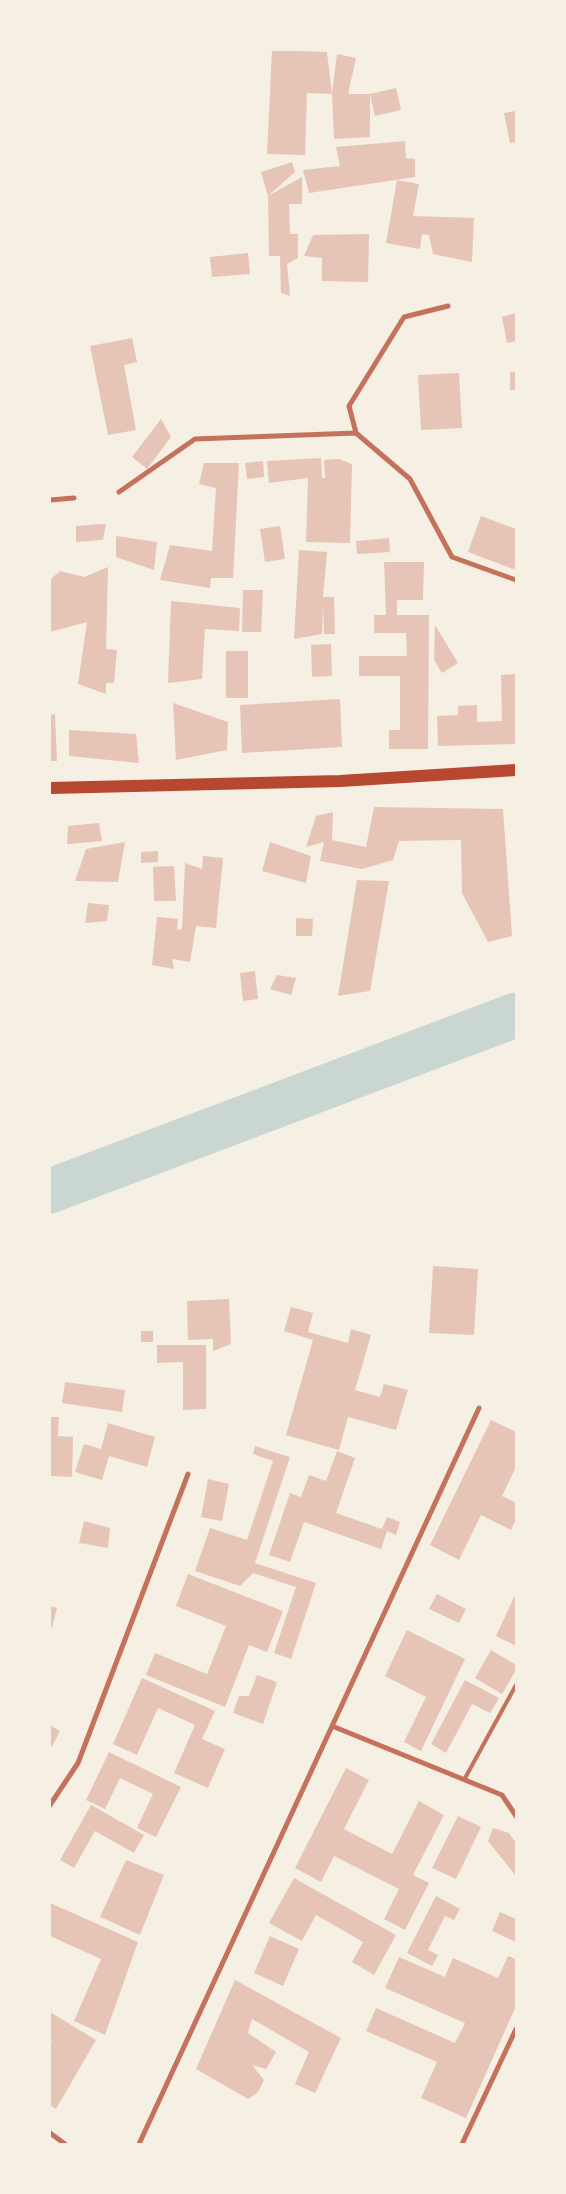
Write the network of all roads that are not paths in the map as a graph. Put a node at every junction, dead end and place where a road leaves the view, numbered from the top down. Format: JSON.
{"nodes":[{"id":1,"x":448,"y":306,"type":"dead end"},
{"id":2,"x":356,"y":433,"type":"junction"},
{"id":3,"x":120,"y":492,"type":"dead end"},
{"id":4,"x":74,"y":498,"type":"dead end"},
{"id":5,"x":50,"y":500,"type":"edge"},
{"id":6,"x":516,"y":580,"type":"edge"},
{"id":7,"x":516,"y":770,"type":"edge"},
{"id":8,"x":50,"y":788,"type":"edge"},
{"id":9,"x":479,"y":1408,"type":"dead end"},
{"id":10,"x":188,"y":1474,"type":"dead end"},
{"id":11,"x":516,"y":1685,"type":"edge"},
{"id":12,"x":332,"y":1726,"type":"junction"},
{"id":13,"x":464,"y":1780,"type":"junction"},
{"id":14,"x":50,"y":1806,"type":"edge"},
{"id":15,"x":516,"y":1816,"type":"edge"},
{"id":16,"x":516,"y":2029,"type":"edge"},
{"id":17,"x":50,"y":2133,"type":"edge"},
{"id":18,"x":65,"y":2144,"type":"edge"},
{"id":19,"x":139,"y":2144,"type":"edge"},
{"id":20,"x":462,"y":2144,"type":"edge"}],
"edges":[{"from":1,"to":2,"type":"street"},
{"from":2,"to":3,"type":"street"},
{"from":2,"to":6,"type":"street"},
{"from":4,"to":5,"type":"street"},
{"from":7,"to":8,"type":"main road"},
{"from":9,"to":12,"type":"street"},
{"from":10,"to":14,"type":"street"},
{"from":11,"to":13,"type":"lane"},
{"from":12,"to":13,"type":"street"},
{"from":12,"to":19,"type":"street"},
{"from":13,"to":15,"type":"street"},
{"from":16,"to":20,"type":"street"},
{"from":17,"to":18,"type":"street"}]}
